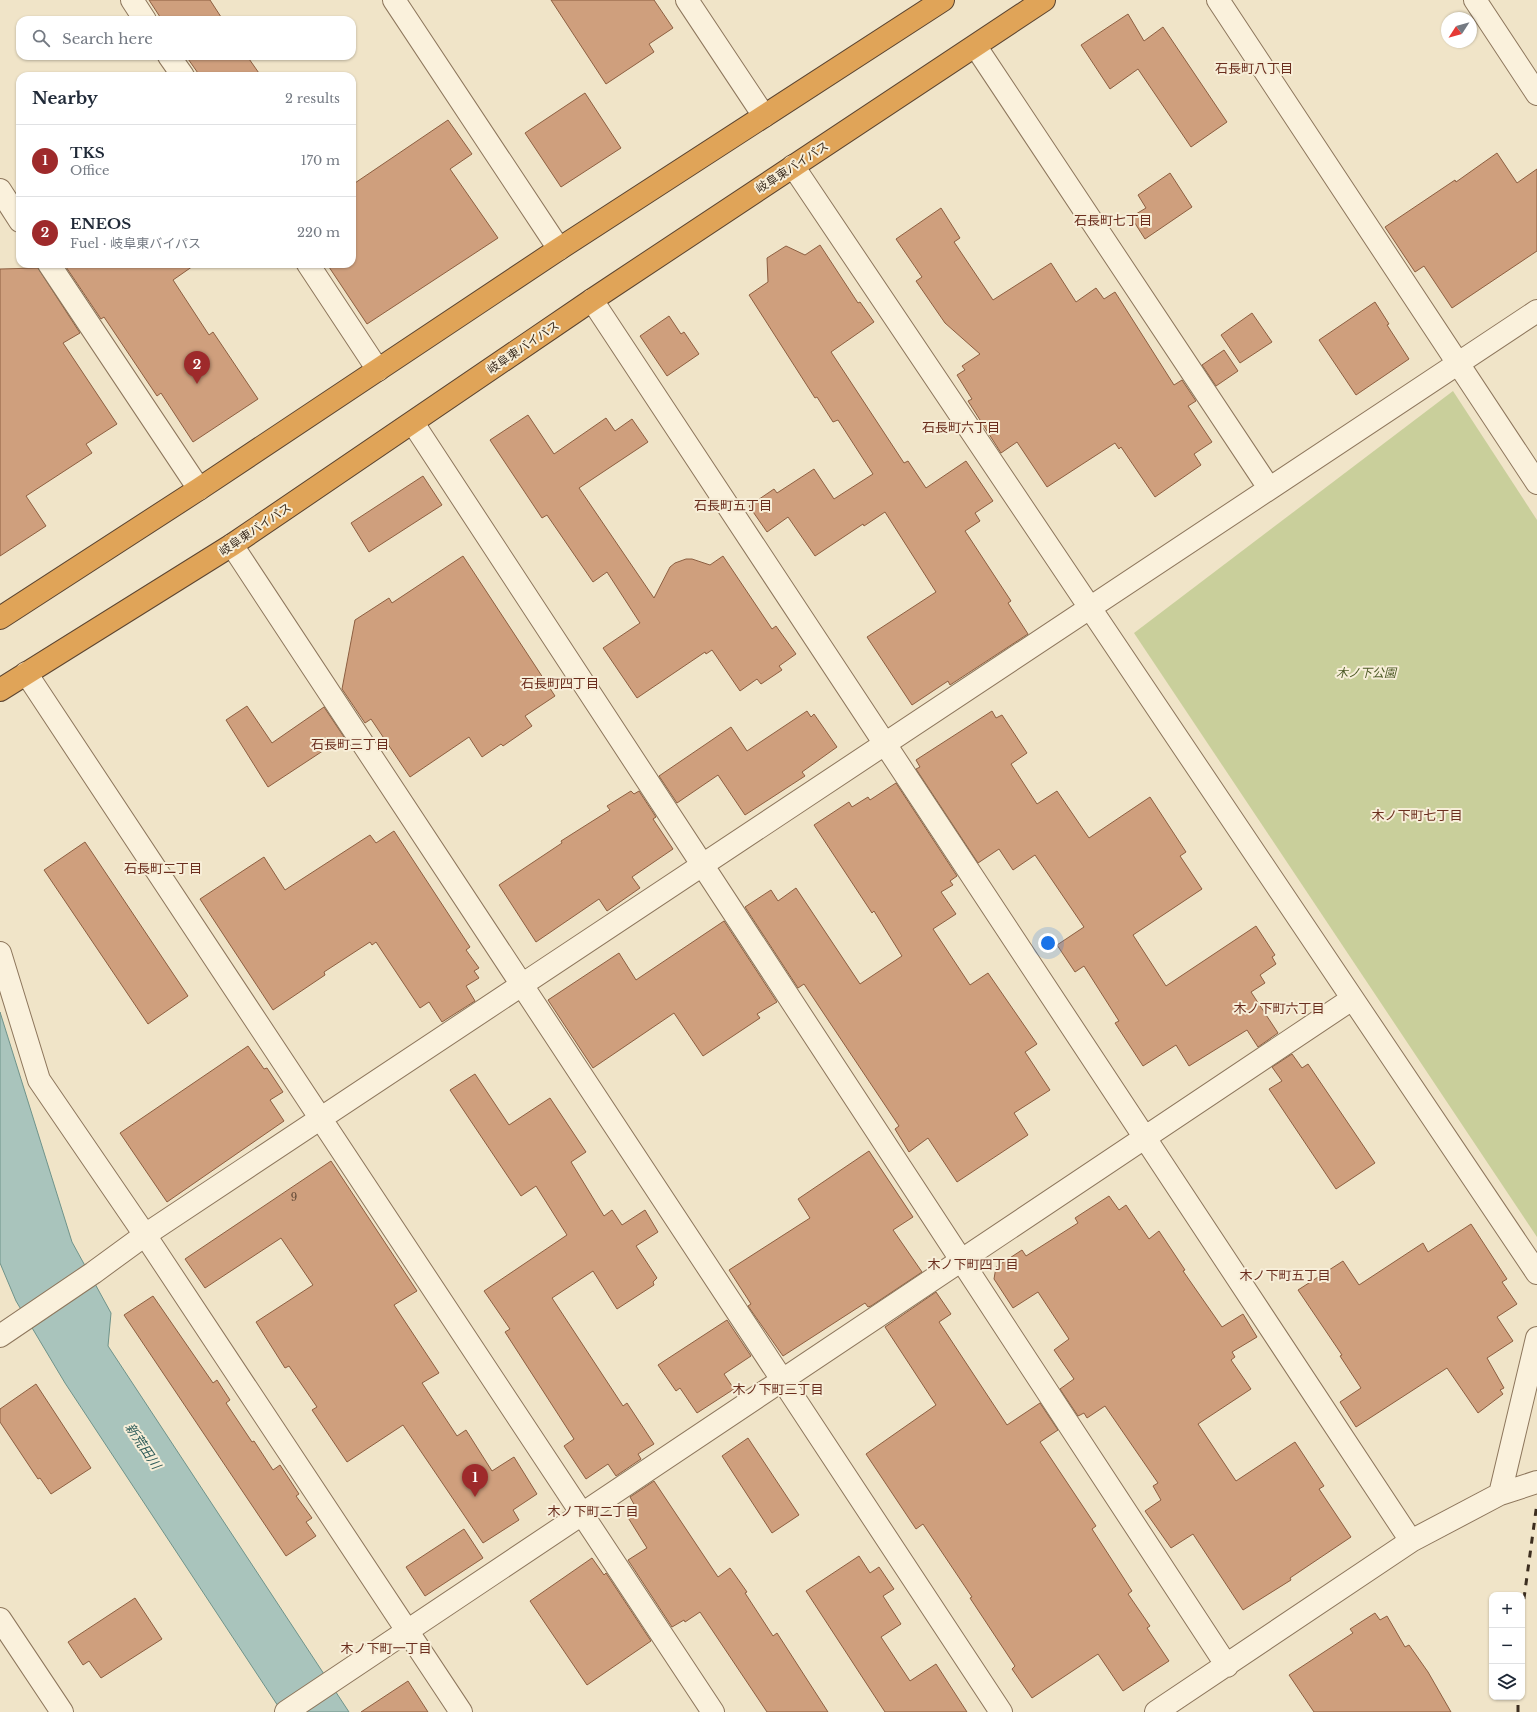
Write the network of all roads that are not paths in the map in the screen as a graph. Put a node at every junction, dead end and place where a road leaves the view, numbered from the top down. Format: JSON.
{"nodes":[{"id":1,"x":132,"y":0,"type":"edge"},
{"id":2,"x":394,"y":0,"type":"edge"},
{"id":3,"x":687,"y":0,"type":"edge"},
{"id":4,"x":943,"y":0,"type":"edge"},
{"id":5,"x":1044,"y":0,"type":"edge"},
{"id":6,"x":1218,"y":0,"type":"edge"},
{"id":7,"x":1475,"y":0,"type":"edge"},
{"id":8,"x":142,"y":16,"type":"edge"},
{"id":9,"x":976,"y":47,"type":"junction"},
{"id":10,"x":172,"y":60,"type":"edge"},
{"id":11,"x":180,"y":72,"type":"edge"},
{"id":12,"x":1537,"y":94,"type":"edge"},
{"id":13,"x":764,"y":116,"type":"junction"},
{"id":14,"x":793,"y":166,"type":"junction"},
{"id":15,"x":0,"y":190,"type":"edge"},
{"id":16,"x":16,"y":214,"type":"edge"},
{"id":17,"x":559,"y":249,"type":"junction"},
{"id":18,"x":52,"y":268,"type":"edge"},
{"id":19,"x":311,"y":268,"type":"edge"},
{"id":20,"x":592,"y":300,"type":"junction"},
{"id":21,"x":1537,"y":311,"type":"edge"},
{"id":22,"x":1458,"y":363,"type":"junction"},
{"id":23,"x":378,"y":370,"type":"junction"},
{"id":24,"x":413,"y":423,"type":"junction"},
{"id":25,"x":1537,"y":483,"type":"edge"},
{"id":26,"x":1269,"y":488,"type":"junction"},
{"id":27,"x":199,"y":489,"type":"junction"},
{"id":28,"x":232,"y":545,"type":"junction"},
{"id":29,"x":1090,"y":607,"type":"junction"},
{"id":30,"x":0,"y":618,"type":"edge"},
{"id":31,"x":26,"y":673,"type":"junction"},
{"id":32,"x":0,"y":690,"type":"edge"},
{"id":33,"x":885,"y":743,"type":"junction"},
{"id":34,"x":702,"y":865,"type":"junction"},
{"id":35,"x":0,"y":953,"type":"edge"},
{"id":36,"x":522,"y":984,"type":"junction"},
{"id":37,"x":1352,"y":999,"type":"junction"},
{"id":38,"x":319,"y":1119,"type":"junction"},
{"id":39,"x":1145,"y":1137,"type":"junction"},
{"id":40,"x":144,"y":1235,"type":"junction"},
{"id":41,"x":961,"y":1261,"type":"junction"},
{"id":42,"x":1537,"y":1273,"type":"edge"},
{"id":43,"x":8,"y":1330,"type":"edge"},
{"id":44,"x":1537,"y":1338,"type":"edge"},
{"id":45,"x":782,"y":1380,"type":"junction"},
{"id":46,"x":1537,"y":1482,"type":"edge"},
{"id":47,"x":1500,"y":1494,"type":"junction"},
{"id":48,"x":582,"y":1513,"type":"junction"},
{"id":49,"x":1411,"y":1541,"type":"junction"},
{"id":50,"x":0,"y":1619,"type":"edge"},
{"id":51,"x":406,"y":1631,"type":"junction"},
{"id":52,"x":1227,"y":1666,"type":"junction"},
{"id":53,"x":62,"y":1712,"type":"edge"},
{"id":54,"x":286,"y":1712,"type":"edge"},
{"id":55,"x":461,"y":1712,"type":"edge"},
{"id":56,"x":713,"y":1712,"type":"edge"},
{"id":57,"x":1001,"y":1712,"type":"edge"},
{"id":58,"x":1156,"y":1712,"type":"edge"}],
"edges":[{"from":1,"to":8,"type":"street"},
{"from":2,"to":17,"type":"street"},
{"from":3,"to":13,"type":"street"},
{"from":4,"to":13,"type":"highway"},
{"from":5,"to":9,"type":"highway","name":"岐阜東バイパス"},
{"from":6,"to":22,"type":"street"},
{"from":7,"to":12,"type":"street"},
{"from":9,"to":14,"type":"highway","name":"岐阜東バイパス"},
{"from":9,"to":26,"type":"street"},
{"from":10,"to":11,"type":"street"},
{"from":13,"to":17,"type":"highway"},
{"from":14,"to":20,"type":"highway","name":"岐阜東バイパス"},
{"from":14,"to":29,"type":"street"},
{"from":15,"to":16,"type":"street"},
{"from":17,"to":23,"type":"highway"},
{"from":18,"to":27,"type":"street"},
{"from":19,"to":23,"type":"street"},
{"from":20,"to":24,"type":"highway","name":"岐阜東バイパス"},
{"from":20,"to":33,"type":"street"},
{"from":21,"to":22,"type":"street"},
{"from":22,"to":25,"type":"street"},
{"from":22,"to":26,"type":"street"},
{"from":23,"to":27,"type":"highway"},
{"from":24,"to":28,"type":"highway","name":"岐阜東バイパス"},
{"from":24,"to":34,"type":"street"},
{"from":26,"to":29,"type":"street"},
{"from":27,"to":30,"type":"highway"},
{"from":28,"to":31,"type":"highway","name":"岐阜東バイパス"},
{"from":28,"to":36,"type":"street"},
{"from":29,"to":33,"type":"street"},
{"from":29,"to":37,"type":"street"},
{"from":31,"to":32,"type":"highway","name":"岐阜東バイパス"},
{"from":31,"to":38,"type":"street"},
{"from":33,"to":34,"type":"street"},
{"from":33,"to":39,"type":"street"},
{"from":34,"to":36,"type":"street"},
{"from":34,"to":41,"type":"street"},
{"from":35,"to":40,"type":"street"},
{"from":36,"to":38,"type":"street"},
{"from":36,"to":45,"type":"street"},
{"from":37,"to":39,"type":"street"},
{"from":37,"to":42,"type":"street"},
{"from":38,"to":40,"type":"street"},
{"from":38,"to":48,"type":"street"},
{"from":39,"to":41,"type":"street"},
{"from":39,"to":49,"type":"street"},
{"from":40,"to":43,"type":"street"},
{"from":40,"to":51,"type":"street"},
{"from":41,"to":45,"type":"street"},
{"from":41,"to":52,"type":"street"},
{"from":44,"to":47,"type":"street"},
{"from":45,"to":48,"type":"street"},
{"from":45,"to":57,"type":"street"},
{"from":46,"to":47,"type":"street"},
{"from":47,"to":49,"type":"street"},
{"from":48,"to":51,"type":"street"},
{"from":48,"to":56,"type":"street"},
{"from":49,"to":52,"type":"street"},
{"from":50,"to":53,"type":"street"},
{"from":51,"to":54,"type":"street"},
{"from":51,"to":55,"type":"street"},
{"from":52,"to":58,"type":"street"}]}
